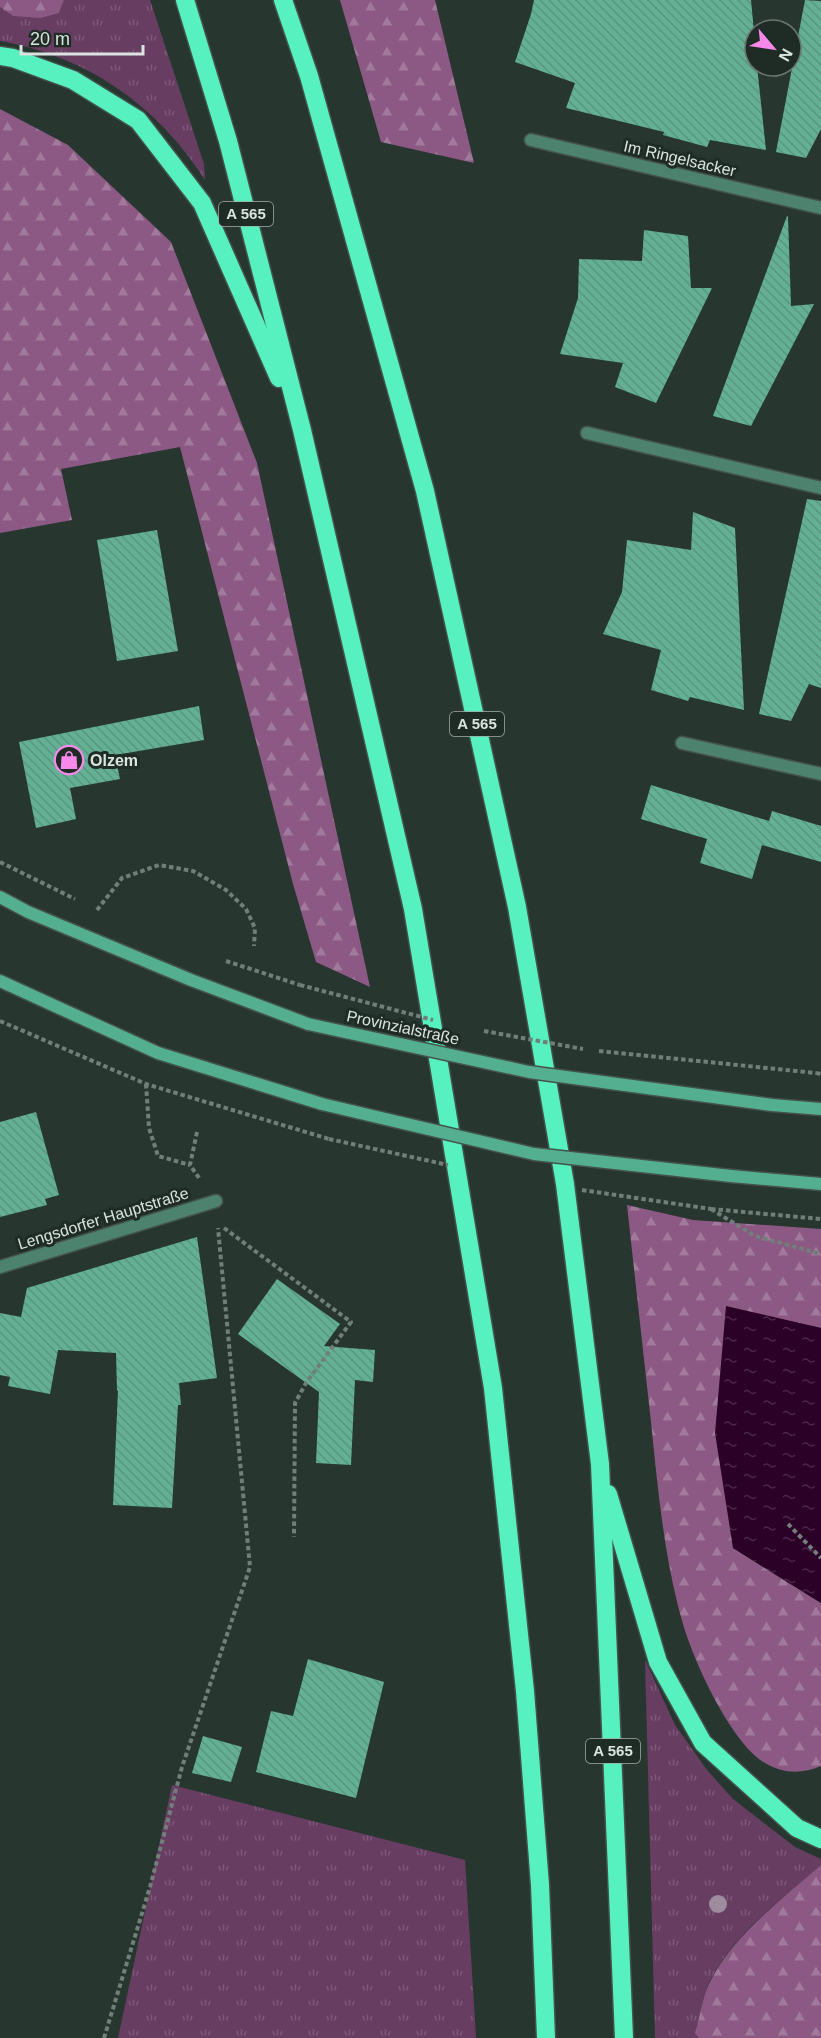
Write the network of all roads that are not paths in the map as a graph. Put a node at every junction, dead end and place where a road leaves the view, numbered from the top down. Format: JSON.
{"nodes":[{"id":1,"x":185,"y":0,"type":"edge"},
{"id":2,"x":283,"y":0,"type":"edge"},
{"id":3,"x":0,"y":56,"type":"edge"},
{"id":4,"x":531,"y":140,"type":"dead end"},
{"id":5,"x":821,"y":208,"type":"edge"},
{"id":6,"x":302,"y":430,"type":"junction"},
{"id":7,"x":587,"y":433,"type":"dead end"},
{"id":8,"x":821,"y":488,"type":"edge"},
{"id":9,"x":682,"y":743,"type":"dead end"},
{"id":10,"x":821,"y":774,"type":"edge"},
{"id":11,"x":0,"y":897,"type":"edge"},
{"id":12,"x":0,"y":981,"type":"edge"},
{"id":13,"x":821,"y":1109,"type":"edge"},
{"id":14,"x":821,"y":1184,"type":"edge"},
{"id":15,"x":216,"y":1201,"type":"road end"},
{"id":16,"x":0,"y":1267,"type":"edge"},
{"id":17,"x":600,"y":1464,"type":"junction"},
{"id":18,"x":821,"y":1839,"type":"edge"},
{"id":19,"x":546,"y":2038,"type":"edge"},
{"id":20,"x":624,"y":2038,"type":"edge"}],
"edges":[{"from":1,"to":6,"type":"highway","number":"A 565"},
{"from":2,"to":17,"type":"highway","number":"A 565"},
{"from":3,"to":6,"type":"highway"},
{"from":4,"to":5,"type":"street","name":"Im Ringelsacker"},
{"from":6,"to":19,"type":"highway","number":"A 565"},
{"from":7,"to":8,"type":"street"},
{"from":9,"to":10,"type":"street"},
{"from":11,"to":13,"type":"main road","name":"Provinzialstraße","bridge":true},
{"from":12,"to":14,"type":"main road","bridge":true},
{"from":15,"to":16,"type":"street","name":"Lengsdorfer Hauptstraße"},
{"from":17,"to":18,"type":"highway"},
{"from":17,"to":20,"type":"highway","number":"A 565"}]}
